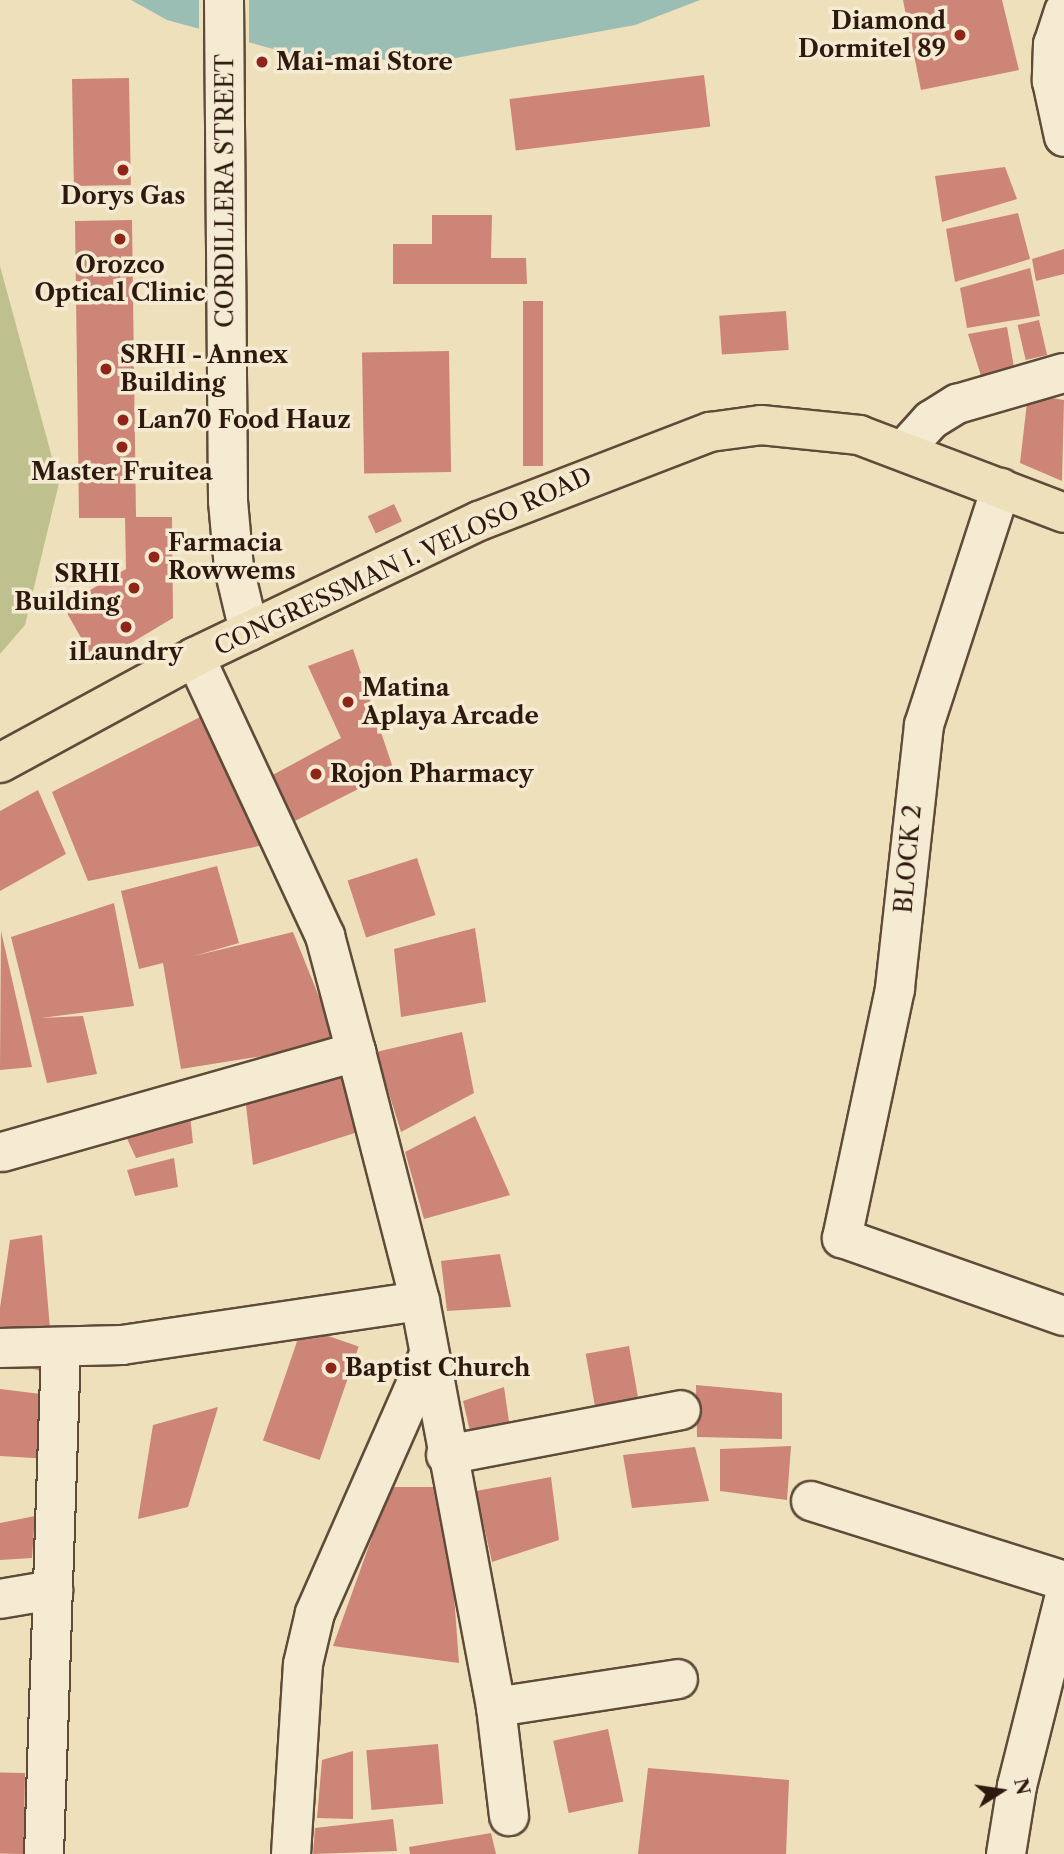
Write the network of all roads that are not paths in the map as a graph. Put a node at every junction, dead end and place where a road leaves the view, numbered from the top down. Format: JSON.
{"nodes":[{"id":1,"x":224,"y":0,"type":"edge"},
{"id":2,"x":1064,"y":12,"type":"edge"},
{"id":3,"x":1058,"y":83,"type":"edge"},
{"id":4,"x":1064,"y":137,"type":"edge"},
{"id":5,"x":1064,"y":373,"type":"edge"},
{"id":6,"x":903,"y":451,"type":"junction"},
{"id":7,"x":1001,"y":488,"type":"junction"},
{"id":8,"x":1064,"y":513,"type":"edge"},
{"id":9,"x":249,"y":631,"type":"junction"},
{"id":10,"x":195,"y":657,"type":"junction"},
{"id":11,"x":0,"y":764,"type":"edge"},
{"id":12,"x":356,"y":1052,"type":"junction"},
{"id":13,"x":2,"y":1152,"type":"dead end"},
{"id":14,"x":420,"y":1301,"type":"junction"},
{"id":15,"x":1064,"y":1316,"type":"edge"},
{"id":16,"x":0,"y":1348,"type":"edge"},
{"id":17,"x":61,"y":1348,"type":"junction"},
{"id":18,"x":427,"y":1359,"type":"junction"},
{"id":19,"x":681,"y":1410,"type":"dead end"},
{"id":20,"x":446,"y":1455,"type":"junction"},
{"id":21,"x":811,"y":1501,"type":"dead end"},
{"id":22,"x":1064,"y":1581,"type":"edge"},
{"id":23,"x":53,"y":1590,"type":"junction"},
{"id":24,"x":1064,"y":1599,"type":"edge"},
{"id":25,"x":0,"y":1600,"type":"edge"},
{"id":26,"x":678,"y":1679,"type":"dead end"},
{"id":27,"x":1055,"y":1680,"type":"edge"},
{"id":28,"x":496,"y":1707,"type":"junction"},
{"id":29,"x":509,"y":1816,"type":"dead end"},
{"id":30,"x":44,"y":1854,"type":"edge"},
{"id":31,"x":291,"y":1854,"type":"edge"},
{"id":32,"x":1006,"y":1854,"type":"edge"}],
"edges":[{"from":1,"to":9,"type":"street","name":"CORDILLERA STREET"},
{"from":2,"to":3,"type":"street"},
{"from":3,"to":4,"type":"street"},
{"from":5,"to":6,"type":"street"},
{"from":6,"to":7,"type":"main road","name":"CONGRESSMAN I. VELOSO ROAD"},
{"from":6,"to":9,"type":"main road","name":"CONGRESSMAN I. VELOSO ROAD"},
{"from":7,"to":8,"type":"main road","name":"CONGRESSMAN I. VELOSO ROAD"},
{"from":7,"to":15,"type":"street","name":"BLOCK 2"},
{"from":9,"to":10,"type":"main road","name":"CONGRESSMAN I. VELOSO ROAD"},
{"from":10,"to":11,"type":"main road","name":"CONGRESSMAN I. VELOSO ROAD"},
{"from":10,"to":12,"type":"street"},
{"from":12,"to":13,"type":"street"},
{"from":12,"to":14,"type":"street"},
{"from":14,"to":17,"type":"street"},
{"from":14,"to":18,"type":"street"},
{"from":16,"to":17,"type":"street"},
{"from":17,"to":23,"type":"street"},
{"from":18,"to":20,"type":"street"},
{"from":18,"to":31,"type":"street"},
{"from":19,"to":20,"type":"street"},
{"from":20,"to":28,"type":"street"},
{"from":21,"to":22,"type":"street"},
{"from":23,"to":25,"type":"street"},
{"from":23,"to":30,"type":"street"},
{"from":24,"to":27,"type":"street"},
{"from":26,"to":28,"type":"street"},
{"from":27,"to":32,"type":"street"},
{"from":28,"to":29,"type":"street"}]}
